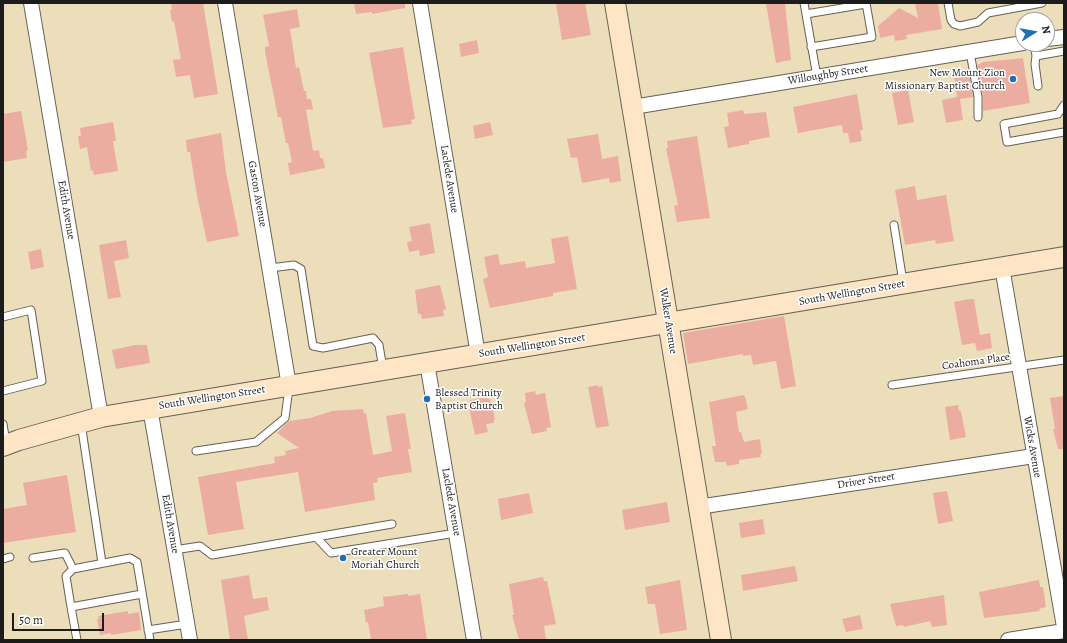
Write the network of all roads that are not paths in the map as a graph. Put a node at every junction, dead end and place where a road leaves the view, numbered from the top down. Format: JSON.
{"nodes":[{"id":1,"x":31,"y":3,"type":"edge"},
{"id":2,"x":225,"y":3,"type":"edge"},
{"id":3,"x":420,"y":3,"type":"edge"},
{"id":4,"x":615,"y":3,"type":"edge"},
{"id":5,"x":804,"y":3,"type":"edge"},
{"id":6,"x":866,"y":3,"type":"edge"},
{"id":7,"x":948,"y":3,"type":"edge"},
{"id":8,"x":1042,"y":3,"type":"edge"},
{"id":9,"x":806,"y":14,"type":"junction"},
{"id":10,"x":1015,"y":44,"type":"edge"},
{"id":11,"x":811,"y":48,"type":"junction"},
{"id":12,"x":1064,"y":51,"type":"edge"},
{"id":13,"x":970,"y":52,"type":"junction"},
{"id":14,"x":1035,"y":52,"type":"edge"},
{"id":15,"x":1036,"y":56,"type":"junction"},
{"id":16,"x":816,"y":77,"type":"junction"},
{"id":17,"x":1038,"y":86,"type":"dead end"},
{"id":18,"x":1064,"y":105,"type":"edge"},
{"id":19,"x":633,"y":108,"type":"junction"},
{"id":20,"x":978,"y":117,"type":"dead end"},
{"id":21,"x":1064,"y":132,"type":"edge"},
{"id":22,"x":894,"y":225,"type":"dead end"},
{"id":23,"x":1064,"y":257,"type":"edge"},
{"id":24,"x":1002,"y":267,"type":"junction"},
{"id":25,"x":270,"y":268,"type":"junction"},
{"id":26,"x":903,"y":284,"type":"junction"},
{"id":27,"x":3,"y":317,"type":"edge"},
{"id":28,"x":669,"y":323,"type":"junction"},
{"id":29,"x":478,"y":355,"type":"junction"},
{"id":30,"x":1064,"y":360,"type":"edge"},
{"id":31,"x":427,"y":363,"type":"junction"},
{"id":32,"x":1019,"y":367,"type":"junction"},
{"id":33,"x":383,"y":370,"type":"junction"},
{"id":34,"x":892,"y":385,"type":"dead end"},
{"id":35,"x":289,"y":386,"type":"junction"},
{"id":36,"x":3,"y":391,"type":"edge"},
{"id":37,"x":150,"y":408,"type":"junction"},
{"id":38,"x":101,"y":417,"type":"junction"},
{"id":39,"x":80,"y":422,"type":"junction"},
{"id":40,"x":3,"y":424,"type":"edge"},
{"id":41,"x":5,"y":446,"type":"edge"},
{"id":42,"x":196,"y":451,"type":"dead end"},
{"id":43,"x":1034,"y":456,"type":"junction"},
{"id":44,"x":698,"y":507,"type":"junction"},
{"id":45,"x":392,"y":524,"type":"dead end"},
{"id":46,"x":456,"y":533,"type":"junction"},
{"id":47,"x":316,"y":537,"type":"junction"},
{"id":48,"x":174,"y":550,"type":"junction"},
{"id":49,"x":32,"y":558,"type":"dead end"},
{"id":50,"x":102,"y":564,"type":"junction"},
{"id":51,"x":73,"y":569,"type":"junction"},
{"id":52,"x":142,"y":594,"type":"junction"},
{"id":53,"x":71,"y":607,"type":"junction"},
{"id":54,"x":187,"y":624,"type":"junction"},
{"id":55,"x":1064,"y":627,"type":"edge"},
{"id":56,"x":148,"y":630,"type":"junction"},
{"id":57,"x":1064,"y":631,"type":"edge"},
{"id":58,"x":77,"y":640,"type":"edge"},
{"id":59,"x":150,"y":640,"type":"edge"},
{"id":60,"x":190,"y":640,"type":"edge"},
{"id":61,"x":474,"y":640,"type":"edge"},
{"id":62,"x":721,"y":640,"type":"edge"},
{"id":63,"x":1008,"y":640,"type":"edge"}],
"edges":[{"from":1,"to":38,"type":"street","name":"Edith Avenue"},
{"from":2,"to":25,"type":"street","name":"Gaston Avenue"},
{"from":3,"to":29,"type":"street","name":"Laclede Avenue"},
{"from":4,"to":19,"type":"street","name":"Walker Avenue"},
{"from":5,"to":9,"type":"lane"},
{"from":6,"to":9,"type":"lane"},
{"from":6,"to":11,"type":"lane"},
{"from":7,"to":8,"type":"lane"},
{"from":9,"to":11,"type":"lane"},
{"from":10,"to":13,"type":"street","name":"Willoughby Street"},
{"from":11,"to":16,"type":"lane"},
{"from":12,"to":15,"type":"lane"},
{"from":13,"to":16,"type":"street","name":"Willoughby Street"},
{"from":13,"to":20,"type":"lane"},
{"from":14,"to":15,"type":"lane"},
{"from":15,"to":17,"type":"lane"},
{"from":16,"to":19,"type":"street","name":"Willoughby Street"},
{"from":18,"to":21,"type":"lane"},
{"from":19,"to":28,"type":"street","name":"Walker Avenue"},
{"from":22,"to":26,"type":"lane"},
{"from":23,"to":24,"type":"street","name":"South Wellington Street"},
{"from":24,"to":26,"type":"street","name":"South Wellington Street"},
{"from":24,"to":32,"type":"street","name":"Wicks Avenue"},
{"from":25,"to":33,"type":"lane"},
{"from":25,"to":35,"type":"street","name":"Gaston Avenue"},
{"from":26,"to":28,"type":"street","name":"South Wellington Street"},
{"from":27,"to":36,"type":"lane"},
{"from":28,"to":29,"type":"street","name":"South Wellington Street"},
{"from":28,"to":44,"type":"street","name":"Walker Avenue"},
{"from":29,"to":31,"type":"street","name":"South Wellington Street"},
{"from":30,"to":32,"type":"lane","name":"Coahoma Place"},
{"from":31,"to":33,"type":"street","name":"South Wellington Street"},
{"from":31,"to":46,"type":"street","name":"Laclede Avenue"},
{"from":32,"to":34,"type":"lane","name":"Coahoma Place"},
{"from":32,"to":43,"type":"street","name":"Wicks Avenue"},
{"from":33,"to":35,"type":"street","name":"South Wellington Street"},
{"from":35,"to":37,"type":"street","name":"South Wellington Street"},
{"from":35,"to":42,"type":"lane"},
{"from":37,"to":38,"type":"street","name":"South Wellington Street"},
{"from":37,"to":48,"type":"street","name":"Edith Avenue"},
{"from":38,"to":39,"type":"street","name":"South Wellington Street"},
{"from":39,"to":41,"type":"street","name":"South Wellington Street"},
{"from":39,"to":50,"type":"lane"},
{"from":40,"to":41,"type":"lane"},
{"from":43,"to":44,"type":"street","name":"Driver Street"},
{"from":43,"to":55,"type":"street","name":"Wicks Avenue"},
{"from":44,"to":62,"type":"street","name":"Walker Avenue"},
{"from":45,"to":47,"type":"lane"},
{"from":46,"to":47,"type":"lane"},
{"from":46,"to":61,"type":"street","name":"Laclede Avenue"},
{"from":47,"to":48,"type":"lane"},
{"from":48,"to":54,"type":"street","name":"Edith Avenue"},
{"from":49,"to":51,"type":"lane"},
{"from":50,"to":51,"type":"lane"},
{"from":50,"to":52,"type":"lane"},
{"from":51,"to":53,"type":"lane"},
{"from":52,"to":53,"type":"lane"},
{"from":52,"to":56,"type":"lane"},
{"from":53,"to":58,"type":"lane"},
{"from":54,"to":56,"type":"lane"},
{"from":54,"to":60,"type":"street","name":"Edith Avenue"},
{"from":56,"to":59,"type":"lane"},
{"from":57,"to":63,"type":"street"}]}
